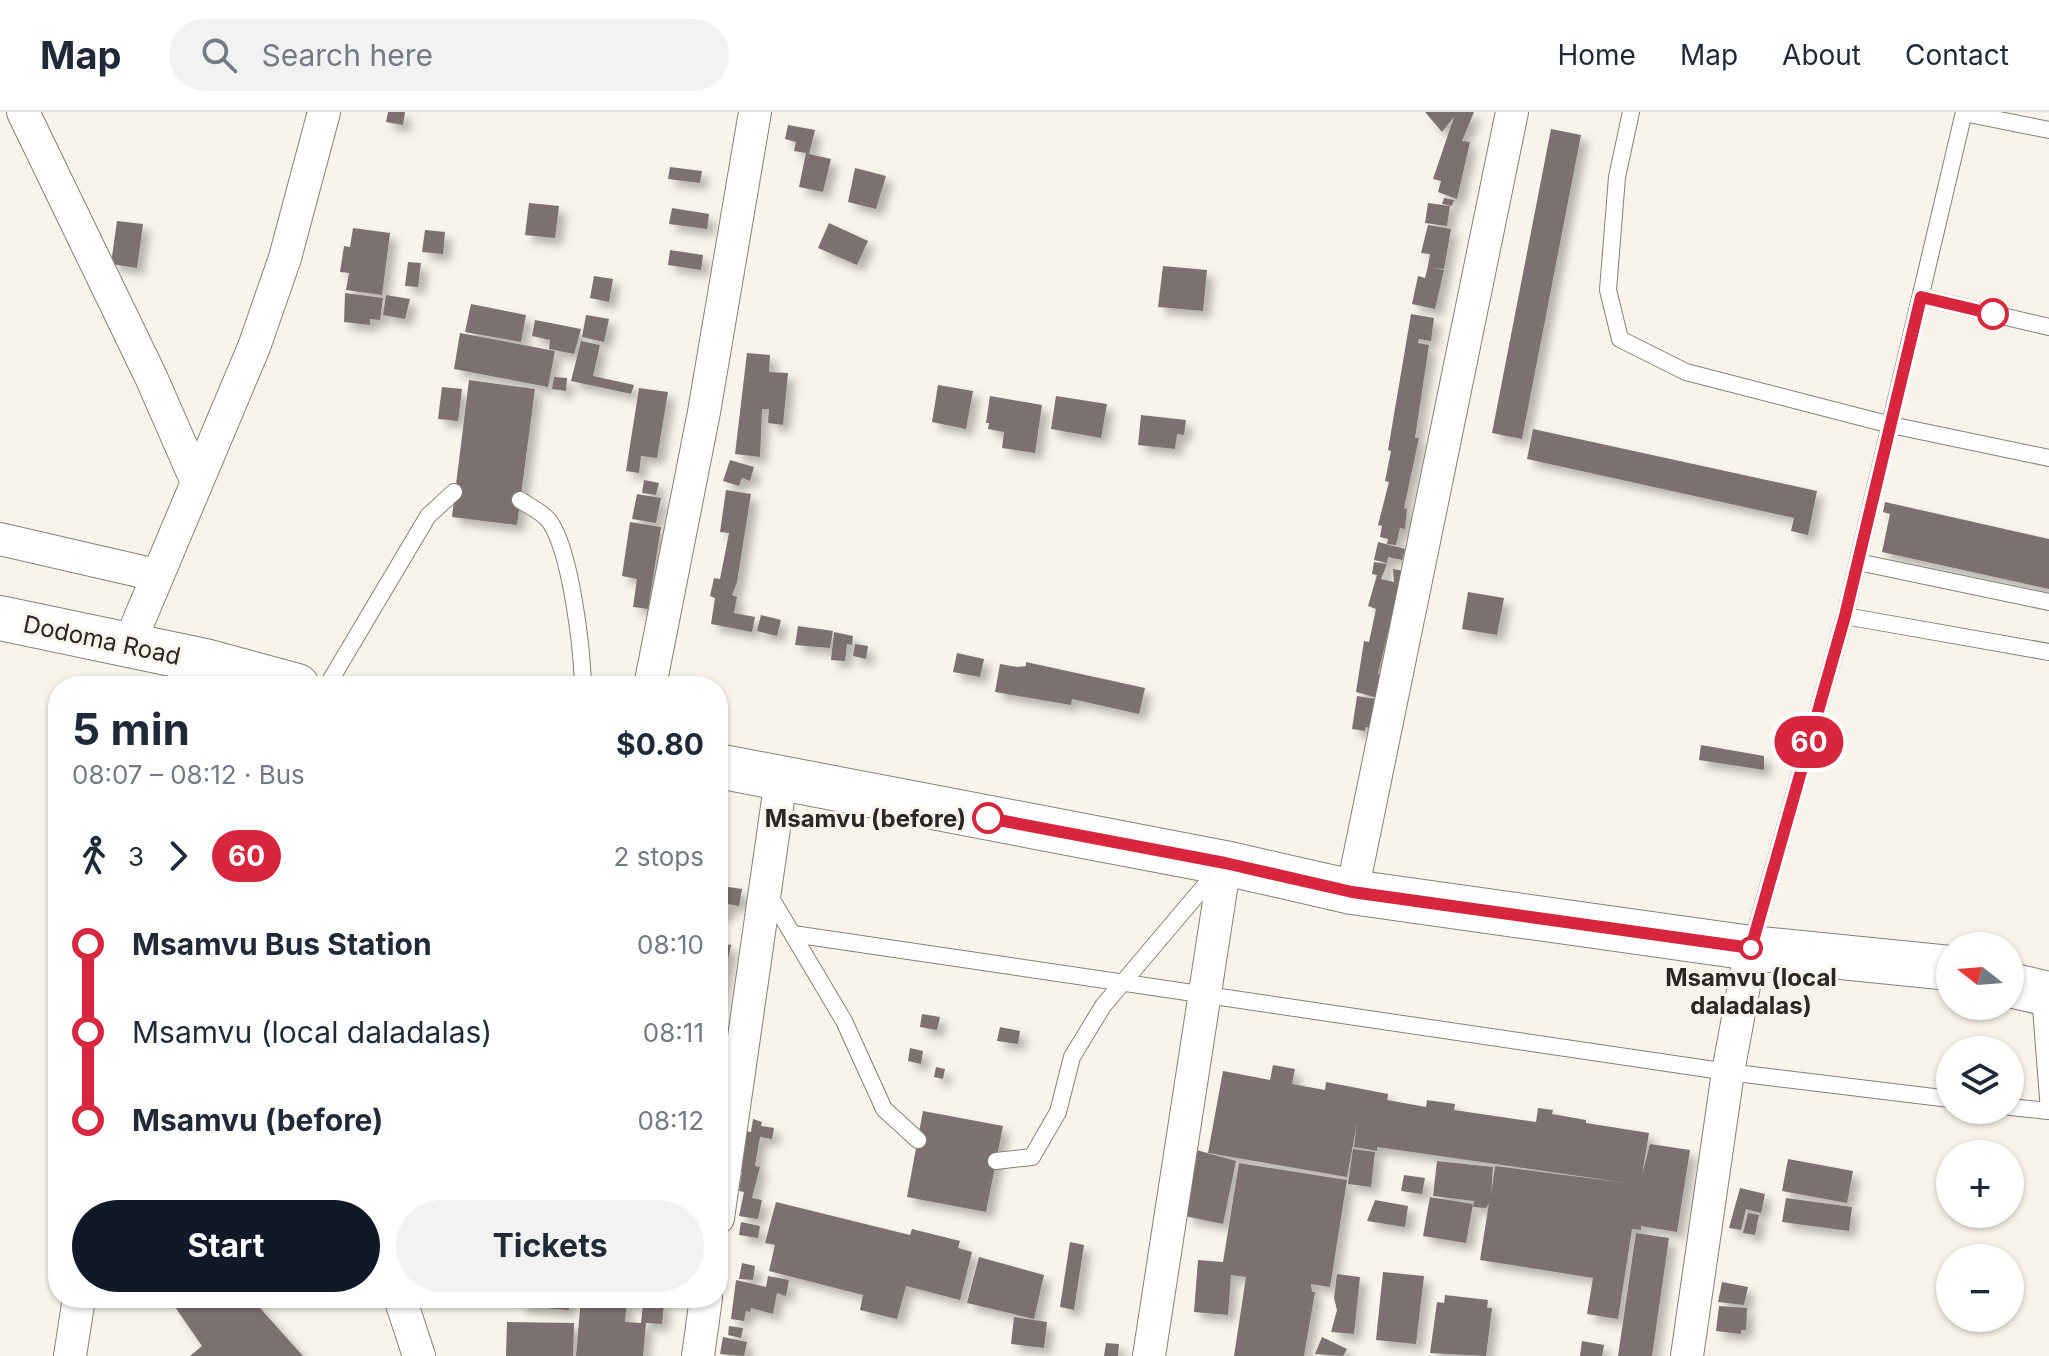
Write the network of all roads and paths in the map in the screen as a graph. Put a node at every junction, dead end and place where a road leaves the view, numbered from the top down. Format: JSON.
{"nodes":[{"id":1,"x":23,"y":112,"type":"edge"},
{"id":2,"x":324,"y":112,"type":"edge"},
{"id":3,"x":755,"y":112,"type":"edge"},
{"id":4,"x":1512,"y":112,"type":"edge"},
{"id":5,"x":1631,"y":112,"type":"edge"},
{"id":6,"x":1964,"y":112,"type":"edge"},
{"id":7,"x":2049,"y":130,"type":"edge"},
{"id":8,"x":1921,"y":297,"type":"junction"},
{"id":9,"x":2049,"y":327,"type":"edge"},
{"id":10,"x":1891,"y":425,"type":"junction"},
{"id":11,"x":2049,"y":458,"type":"edge"},
{"id":12,"x":196,"y":480,"type":"junction"},
{"id":13,"x":454,"y":492,"type":"dead end"},
{"id":14,"x":520,"y":500,"type":"dead end"},
{"id":15,"x":0,"y":539,"type":"edge"},
{"id":16,"x":1858,"y":562,"type":"junction"},
{"id":17,"x":156,"y":575,"type":"junction"},
{"id":18,"x":2049,"y":602,"type":"edge"},
{"id":19,"x":1845,"y":616,"type":"junction"},
{"id":20,"x":0,"y":618,"type":"edge"},
{"id":21,"x":129,"y":644,"type":"junction"},
{"id":22,"x":2049,"y":652,"type":"edge"},
{"id":23,"x":203,"y":674,"type":"edge"},
{"id":24,"x":333,"y":676,"type":"edge"},
{"id":25,"x":583,"y":676,"type":"edge"},
{"id":26,"x":652,"y":676,"type":"edge"},
{"id":27,"x":728,"y":768,"type":"edge"},
{"id":28,"x":781,"y":779,"type":"junction"},
{"id":29,"x":1225,"y":863,"type":"junction"},
{"id":30,"x":766,"y":888,"type":"junction"},
{"id":31,"x":1352,"y":892,"type":"junction"},
{"id":32,"x":793,"y":934,"type":"junction"},
{"id":33,"x":1751,"y":948,"type":"junction"},
{"id":34,"x":1936,"y":968,"type":"edge"},
{"id":35,"x":1124,"y":980,"type":"junction"},
{"id":36,"x":2032,"y":983,"type":"edge"},
{"id":37,"x":1203,"y":996,"type":"junction"},
{"id":38,"x":1728,"y":1072,"type":"junction"},
{"id":39,"x":1936,"y":1097,"type":"edge"},
{"id":40,"x":2024,"y":1108,"type":"edge"},
{"id":41,"x":2048,"y":1111,"type":"edge"},
{"id":42,"x":918,"y":1140,"type":"dead end"},
{"id":43,"x":728,"y":1149,"type":"edge"},
{"id":44,"x":996,"y":1161,"type":"dead end"},
{"id":45,"x":77,"y":1308,"type":"edge"},
{"id":46,"x":403,"y":1308,"type":"edge"},
{"id":47,"x":705,"y":1308,"type":"edge"},
{"id":48,"x":70,"y":1356,"type":"edge"},
{"id":49,"x":419,"y":1356,"type":"edge"},
{"id":50,"x":698,"y":1356,"type":"edge"},
{"id":51,"x":1149,"y":1356,"type":"edge"},
{"id":52,"x":1687,"y":1356,"type":"edge"}],
"edges":[{"from":1,"to":12,"type":"street"},
{"from":2,"to":12,"type":"street"},
{"from":3,"to":26,"type":"street"},
{"from":4,"to":31,"type":"street"},
{"from":5,"to":10,"type":"lane"},
{"from":6,"to":7,"type":"lane"},
{"from":6,"to":8,"type":"lane"},
{"from":8,"to":9,"type":"lane"},
{"from":8,"to":10,"type":"lane"},
{"from":10,"to":11,"type":"lane"},
{"from":10,"to":16,"type":"lane"},
{"from":12,"to":17,"type":"street"},
{"from":13,"to":24,"type":"lane"},
{"from":14,"to":25,"type":"lane"},
{"from":15,"to":17,"type":"street"},
{"from":16,"to":18,"type":"lane"},
{"from":16,"to":19,"type":"lane"},
{"from":17,"to":21,"type":"street"},
{"from":19,"to":22,"type":"lane"},
{"from":19,"to":33,"type":"lane"},
{"from":20,"to":21,"type":"highway","name":"Dodoma Road"},
{"from":21,"to":23,"type":"highway","name":"Dodoma Road"},
{"from":27,"to":28,"type":"highway"},
{"from":28,"to":29,"type":"highway"},
{"from":28,"to":30,"type":"street"},
{"from":29,"to":31,"type":"highway"},
{"from":29,"to":35,"type":"lane"},
{"from":29,"to":37,"type":"street"},
{"from":30,"to":32,"type":"lane"},
{"from":30,"to":43,"type":"street"},
{"from":31,"to":33,"type":"highway"},
{"from":32,"to":35,"type":"lane"},
{"from":32,"to":42,"type":"lane"},
{"from":33,"to":34,"type":"highway"},
{"from":33,"to":38,"type":"street"},
{"from":35,"to":37,"type":"lane"},
{"from":35,"to":44,"type":"lane"},
{"from":36,"to":41,"type":"lane"},
{"from":37,"to":38,"type":"lane"},
{"from":37,"to":51,"type":"street"},
{"from":38,"to":39,"type":"lane"},
{"from":38,"to":52,"type":"street"},
{"from":40,"to":41,"type":"lane"},
{"from":45,"to":48,"type":"street"},
{"from":46,"to":49,"type":"street"},
{"from":47,"to":50,"type":"street"}]}
